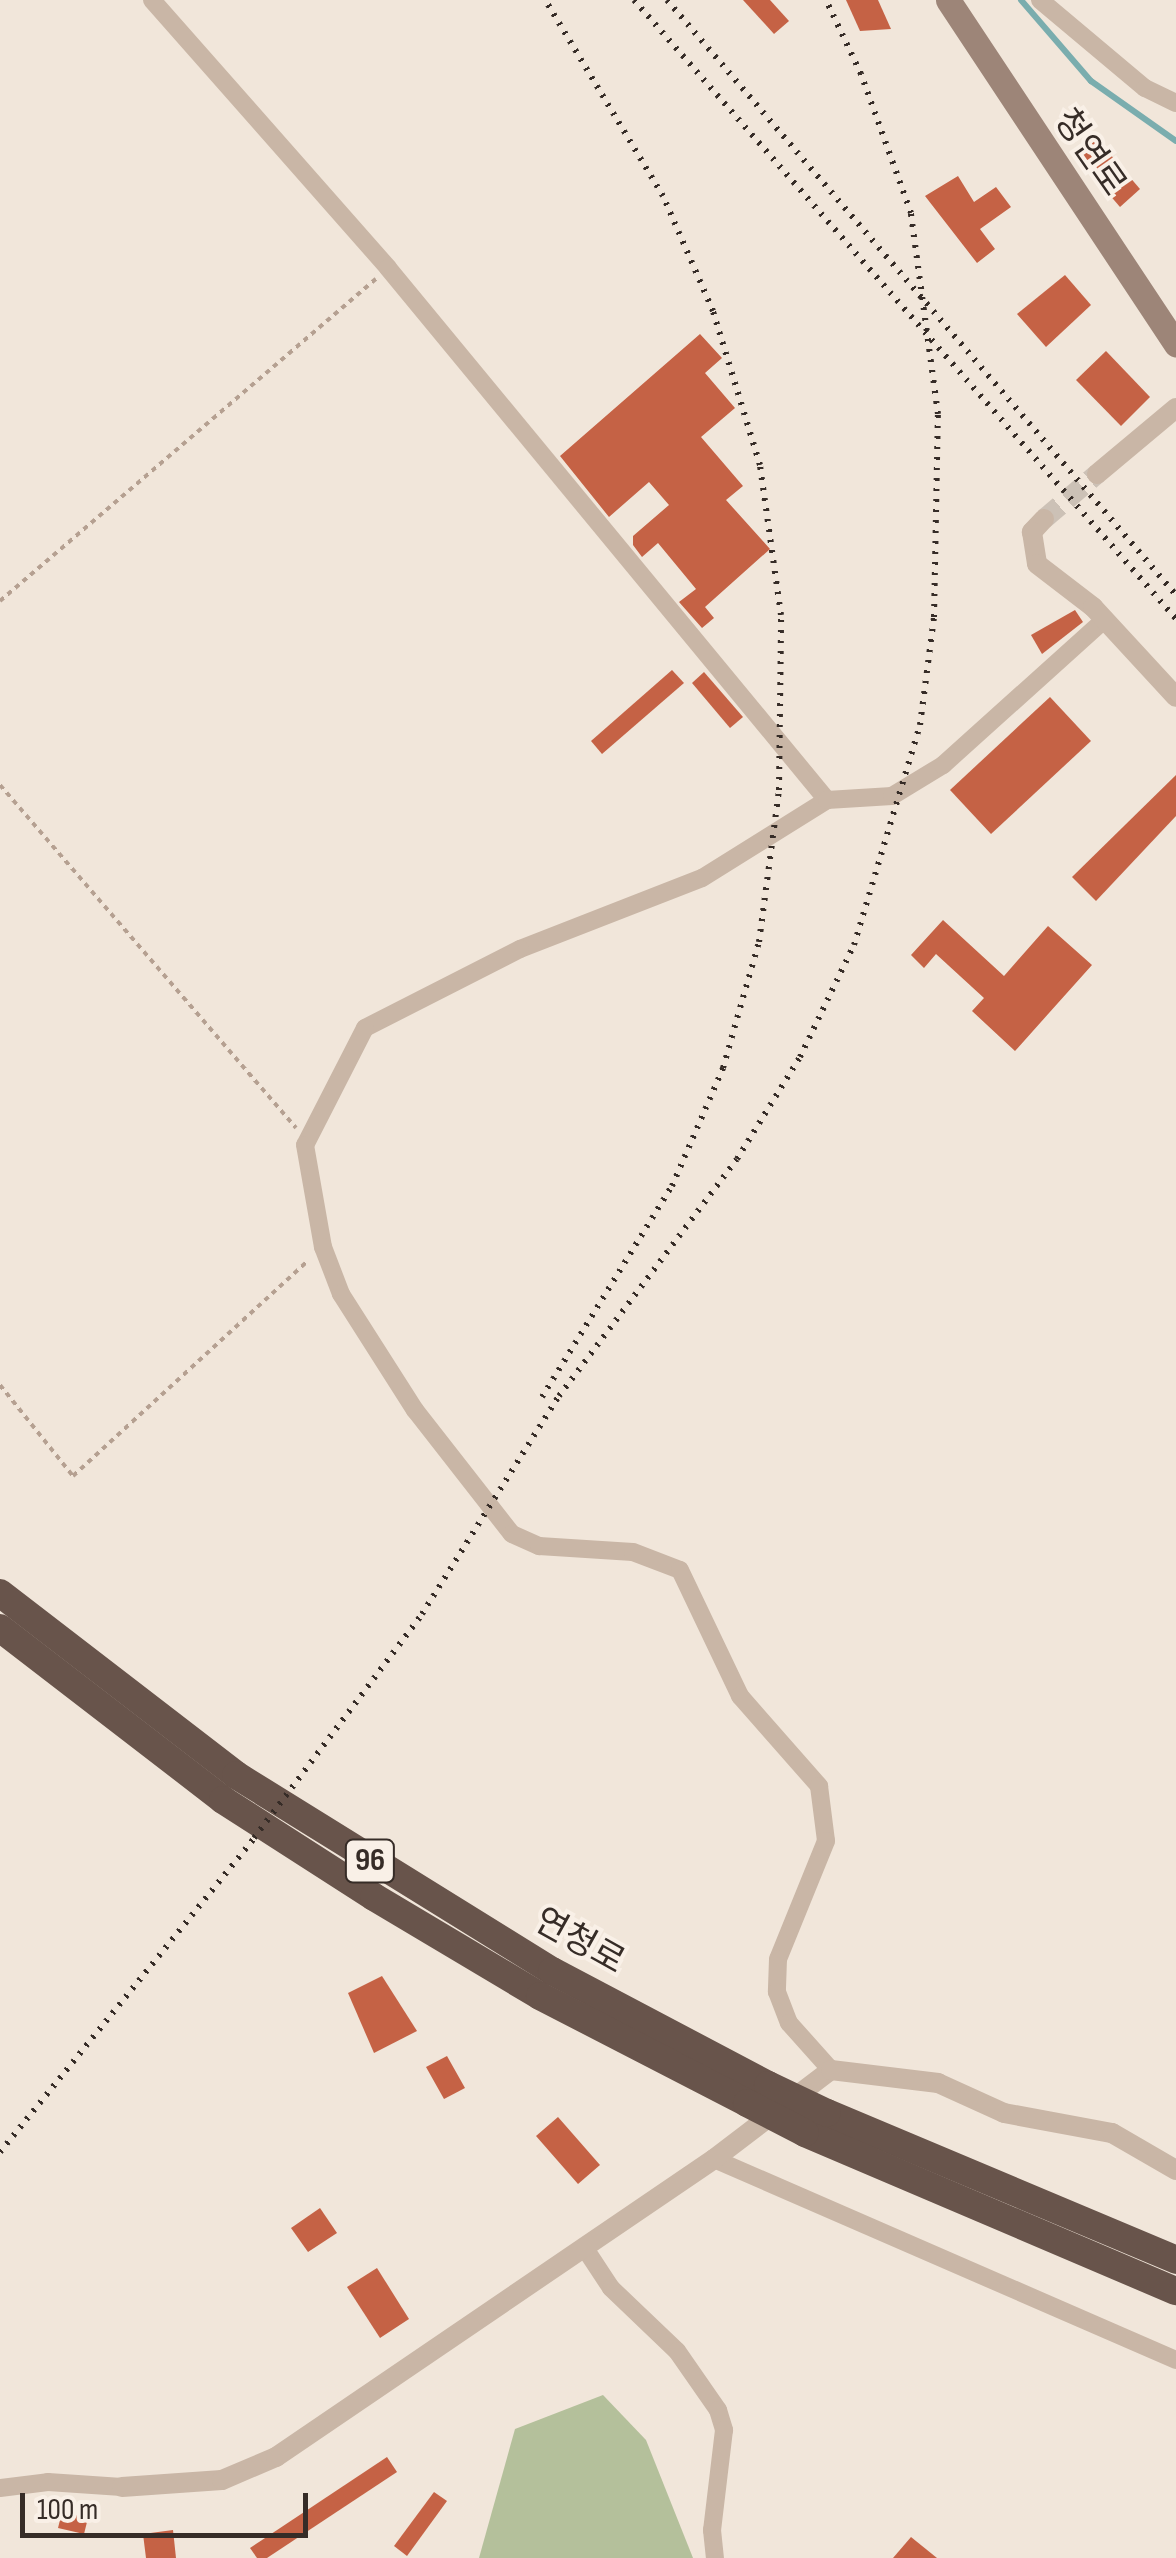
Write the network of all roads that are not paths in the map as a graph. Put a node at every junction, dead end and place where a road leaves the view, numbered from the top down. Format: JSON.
{"nodes":[{"id":1,"x":152,"y":0,"type":"edge"},
{"id":2,"x":948,"y":0,"type":"edge"},
{"id":3,"x":1040,"y":0,"type":"edge"},
{"id":4,"x":1176,"y":102,"type":"edge"},
{"id":5,"x":1176,"y":344,"type":"edge"},
{"id":6,"x":1176,"y":408,"type":"edge"},
{"id":7,"x":1097,"y":474,"type":"tunnel mouth"},
{"id":8,"x":1044,"y":520,"type":"tunnel mouth"},
{"id":9,"x":1105,"y":619,"type":"junction"},
{"id":10,"x":1176,"y":698,"type":"edge"},
{"id":11,"x":826,"y":800,"type":"junction"},
{"id":12,"x":0,"y":1593,"type":"edge"},
{"id":13,"x":0,"y":1628,"type":"edge"},
{"id":14,"x":831,"y":2070,"type":"junction"},
{"id":15,"x":757,"y":2094,"type":"junction"},
{"id":16,"x":714,"y":2158,"type":"junction"},
{"id":17,"x":1176,"y":2170,"type":"edge"},
{"id":18,"x":584,"y":2247,"type":"junction"},
{"id":19,"x":1176,"y":2260,"type":"edge"},
{"id":20,"x":1176,"y":2291,"type":"edge"},
{"id":21,"x":1176,"y":2360,"type":"edge"},
{"id":22,"x":122,"y":2487,"type":"joint"},
{"id":23,"x":0,"y":2488,"type":"edge"},
{"id":24,"x":716,"y":2558,"type":"edge"}],
"edges":[{"from":1,"to":11,"type":"street"},
{"from":2,"to":5,"type":"main road","name":"청연로"},
{"from":3,"to":4,"type":"street"},
{"from":6,"to":7,"type":"street"},
{"from":8,"to":9,"type":"street"},
{"from":9,"to":10,"type":"street"},
{"from":9,"to":11,"type":"street"},
{"from":11,"to":14,"type":"street"},
{"from":12,"to":15,"type":"highway","name":"연청로","number":"96"},
{"from":13,"to":15,"type":"highway","name":"연청로","number":"96"},
{"from":14,"to":16,"type":"street"},
{"from":14,"to":17,"type":"street"},
{"from":15,"to":19,"type":"highway","name":"연청로","number":"96","bridge":true},
{"from":15,"to":20,"type":"highway","name":"연청로","number":"96","bridge":true},
{"from":16,"to":18,"type":"street"},
{"from":16,"to":21,"type":"street"},
{"from":18,"to":22,"type":"street"},
{"from":18,"to":24,"type":"street"},
{"from":22,"to":23,"type":"street"}]}
